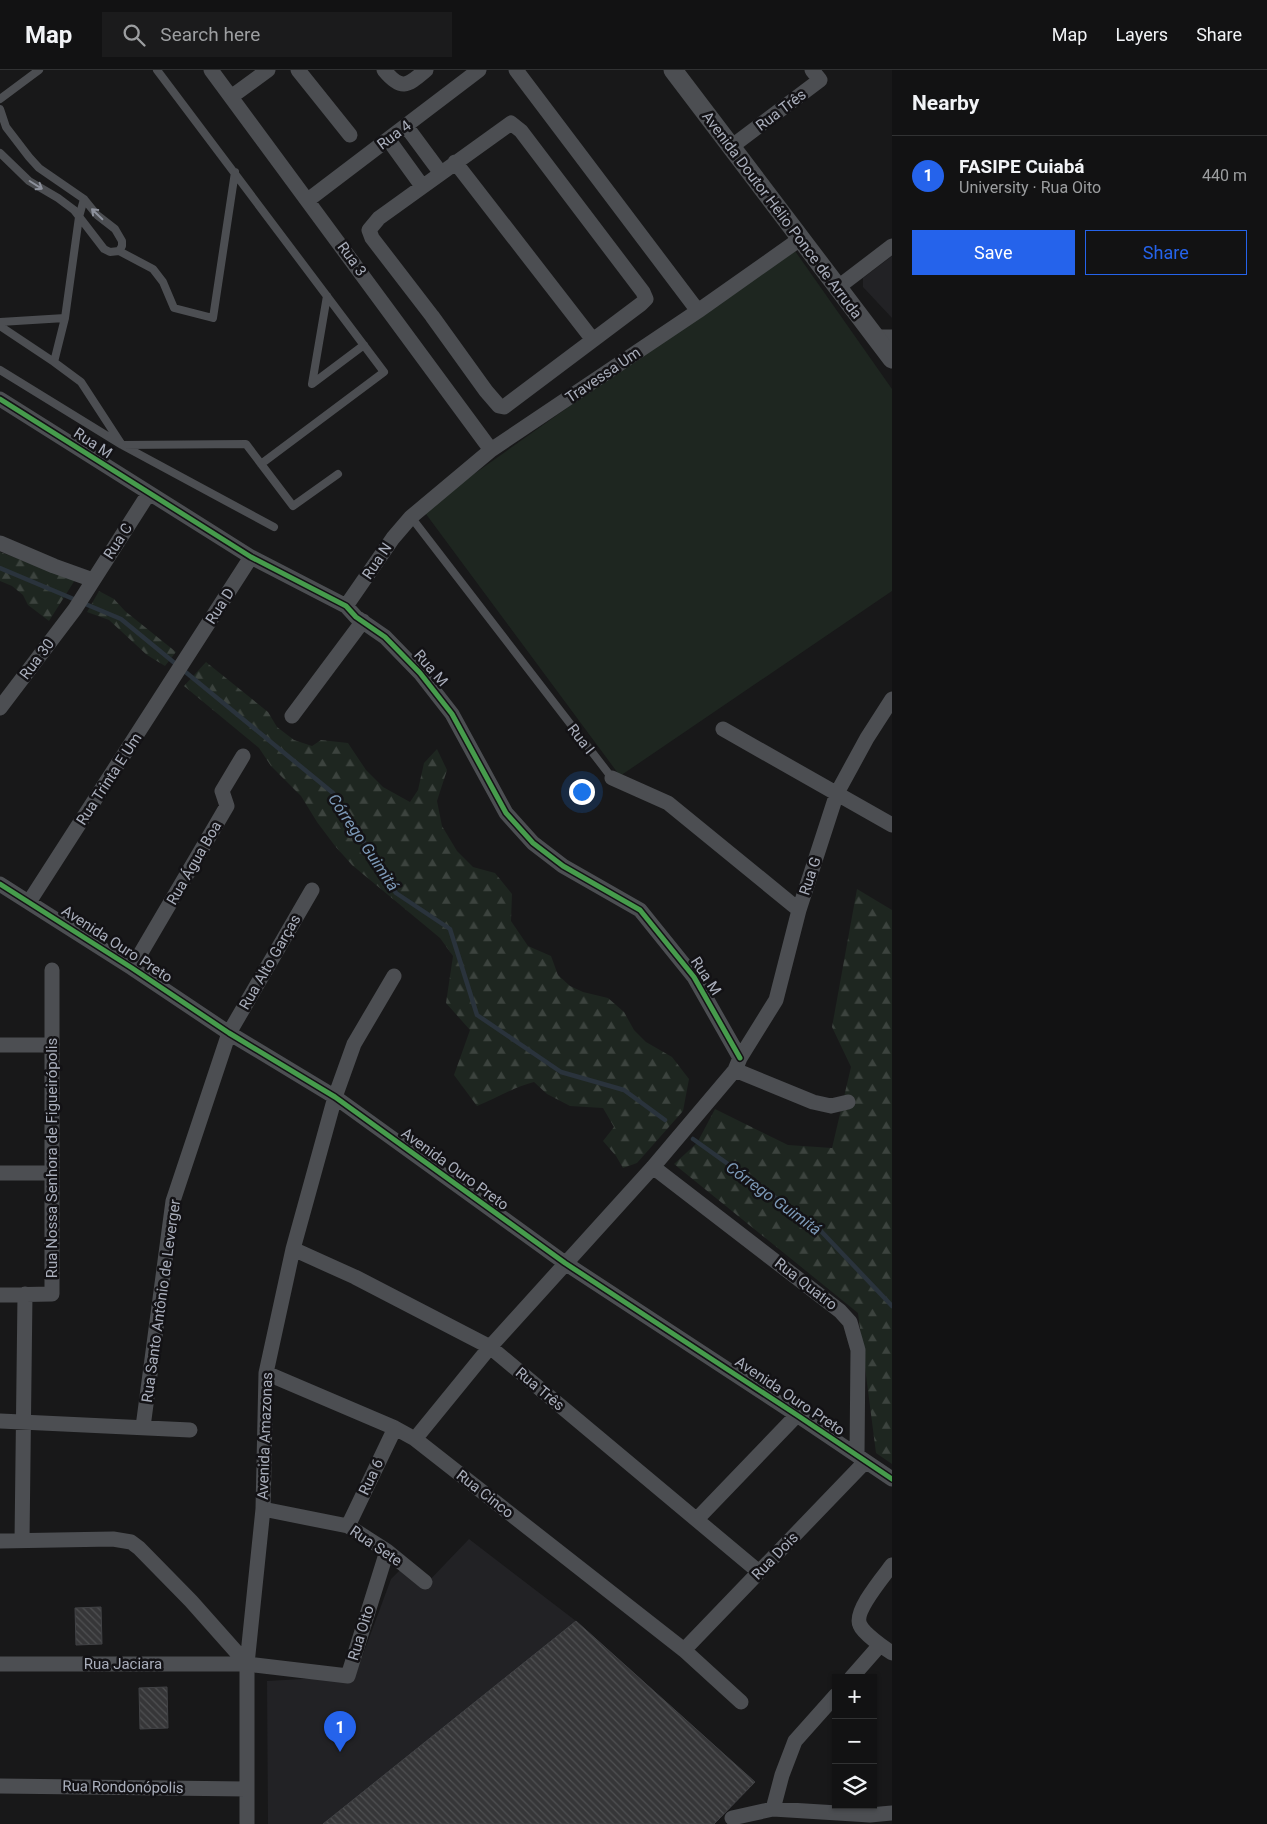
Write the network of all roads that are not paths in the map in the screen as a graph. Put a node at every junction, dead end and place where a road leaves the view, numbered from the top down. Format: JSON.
{"nodes":[{"id":1,"x":39,"y":70,"type":"edge"},
{"id":2,"x":157,"y":70,"type":"edge"},
{"id":3,"x":211,"y":70,"type":"edge"},
{"id":4,"x":268,"y":70,"type":"edge"},
{"id":5,"x":298,"y":70,"type":"edge"},
{"id":6,"x":384,"y":70,"type":"edge"},
{"id":7,"x":426,"y":70,"type":"edge"},
{"id":8,"x":479,"y":70,"type":"edge"},
{"id":9,"x":516,"y":70,"type":"edge"},
{"id":10,"x":673,"y":70,"type":"edge"},
{"id":11,"x":812,"y":70,"type":"edge"},
{"id":12,"x":231,"y":97,"type":"junction"},
{"id":13,"x":0,"y":99,"type":"edge"},
{"id":14,"x":0,"y":109,"type":"edge"},
{"id":15,"x":406,"y":126,"type":"junction"},
{"id":16,"x":3,"y":129,"type":"edge"},
{"id":17,"x":350,"y":136,"type":"dead end"},
{"id":18,"x":388,"y":139,"type":"junction"},
{"id":19,"x":731,"y":147,"type":"junction"},
{"id":20,"x":0,"y":153,"type":"edge"},
{"id":21,"x":455,"y":162,"type":"junction"},
{"id":22,"x":235,"y":172,"type":"junction"},
{"id":23,"x":440,"y":172,"type":"junction"},
{"id":24,"x":422,"y":186,"type":"junction"},
{"id":25,"x":84,"y":199,"type":"junction"},
{"id":26,"x":308,"y":200,"type":"junction"},
{"id":27,"x":79,"y":217,"type":"junction"},
{"id":28,"x":800,"y":239,"type":"junction"},
{"id":29,"x":892,"y":246,"type":"edge"},
{"id":30,"x":119,"y":250,"type":"junction"},
{"id":31,"x":838,"y":288,"type":"junction"},
{"id":32,"x":327,"y":296,"type":"junction"},
{"id":33,"x":698,"y":311,"type":"junction"},
{"id":34,"x":66,"y":318,"type":"junction"},
{"id":35,"x":0,"y":322,"type":"edge"},
{"id":36,"x":0,"y":326,"type":"edge"},
{"id":37,"x":884,"y":337,"type":"edge"},
{"id":38,"x":593,"y":340,"type":"junction"},
{"id":39,"x":364,"y":345,"type":"junction"},
{"id":40,"x":892,"y":358,"type":"edge"},
{"id":41,"x":54,"y":362,"type":"junction"},
{"id":42,"x":0,"y":370,"type":"edge"},
{"id":43,"x":0,"y":399,"type":"edge"},
{"id":44,"x":122,"y":445,"type":"junction"},
{"id":45,"x":491,"y":450,"type":"junction"},
{"id":46,"x":261,"y":464,"type":"junction"},
{"id":47,"x":338,"y":474,"type":"dead end"},
{"id":48,"x":149,"y":494,"type":"junction"},
{"id":49,"x":411,"y":517,"type":"junction"},
{"id":50,"x":274,"y":527,"type":"dead end"},
{"id":51,"x":0,"y":543,"type":"edge"},
{"id":52,"x":251,"y":557,"type":"junction"},
{"id":53,"x":90,"y":584,"type":"junction"},
{"id":54,"x":346,"y":606,"type":"junction"},
{"id":55,"x":75,"y":609,"type":"joint"},
{"id":56,"x":363,"y":621,"type":"junction"},
{"id":57,"x":188,"y":655,"type":"joint"},
{"id":58,"x":892,"y":699,"type":"edge"},
{"id":59,"x":0,"y":708,"type":"edge"},
{"id":60,"x":292,"y":716,"type":"dead end"},
{"id":61,"x":722,"y":729,"type":"dead end"},
{"id":62,"x":243,"y":756,"type":"dead end"},
{"id":63,"x":612,"y":778,"type":"joint"},
{"id":64,"x":837,"y":793,"type":"junction"},
{"id":65,"x":892,"y":825,"type":"edge"},
{"id":66,"x":0,"y":884,"type":"edge"},
{"id":67,"x":312,"y":890,"type":"dead end"},
{"id":68,"x":29,"y":902,"type":"junction"},
{"id":69,"x":799,"y":910,"type":"junction"},
{"id":70,"x":132,"y":968,"type":"junction"},
{"id":71,"x":52,"y":970,"type":"dead end"},
{"id":72,"x":394,"y":976,"type":"dead end"},
{"id":73,"x":229,"y":1033,"type":"junction"},
{"id":74,"x":0,"y":1045,"type":"edge"},
{"id":75,"x":52,"y":1045,"type":"junction"},
{"id":76,"x":737,"y":1064,"type":"junction"},
{"id":77,"x":335,"y":1097,"type":"junction"},
{"id":78,"x":848,"y":1102,"type":"dead end"},
{"id":79,"x":653,"y":1167,"type":"junction"},
{"id":80,"x":52,"y":1173,"type":"junction"},
{"id":81,"x":0,"y":1174,"type":"edge"},
{"id":82,"x":293,"y":1249,"type":"junction"},
{"id":83,"x":565,"y":1263,"type":"junction"},
{"id":84,"x":25,"y":1294,"type":"junction"},
{"id":85,"x":0,"y":1295,"type":"edge"},
{"id":86,"x":490,"y":1347,"type":"junction"},
{"id":87,"x":266,"y":1373,"type":"junction"},
{"id":88,"x":797,"y":1414,"type":"junction"},
{"id":89,"x":0,"y":1421,"type":"edge"},
{"id":90,"x":23,"y":1422,"type":"junction"},
{"id":91,"x":143,"y":1427,"type":"junction"},
{"id":92,"x":395,"y":1428,"type":"junction"},
{"id":93,"x":190,"y":1430,"type":"dead end"},
{"id":94,"x":415,"y":1439,"type":"junction"},
{"id":95,"x":861,"y":1459,"type":"junction"},
{"id":96,"x":892,"y":1479,"type":"edge"},
{"id":97,"x":263,"y":1509,"type":"junction"},
{"id":98,"x":697,"y":1519,"type":"junction"},
{"id":99,"x":348,"y":1526,"type":"junction"},
{"id":100,"x":0,"y":1541,"type":"edge"},
{"id":101,"x":22,"y":1541,"type":"junction"},
{"id":102,"x":387,"y":1551,"type":"junction"},
{"id":103,"x":892,"y":1565,"type":"edge"},
{"id":104,"x":758,"y":1572,"type":"junction"},
{"id":105,"x":425,"y":1582,"type":"dead end"},
{"id":106,"x":886,"y":1649,"type":"edge"},
{"id":107,"x":684,"y":1650,"type":"junction"},
{"id":108,"x":0,"y":1664,"type":"edge"},
{"id":109,"x":247,"y":1664,"type":"junction"},
{"id":110,"x":856,"y":1674,"type":"edge"},
{"id":111,"x":832,"y":1699,"type":"edge"},
{"id":112,"x":741,"y":1702,"type":"dead end"},
{"id":113,"x":0,"y":1786,"type":"edge"},
{"id":114,"x":246,"y":1789,"type":"junction"},
{"id":115,"x":773,"y":1809,"type":"junction"},
{"id":116,"x":892,"y":1813,"type":"edge"},
{"id":117,"x":870,"y":1819,"type":"edge"},
{"id":118,"x":730,"y":1822,"type":"edge"},
{"id":119,"x":247,"y":1824,"type":"edge"}],
"edges":[{"from":1,"to":13,"type":"lane"},
{"from":2,"to":22,"type":"lane"},
{"from":3,"to":12,"type":"street","name":"Rua 3"},
{"from":4,"to":12,"type":"street"},
{"from":5,"to":17,"type":"street"},
{"from":6,"to":7,"type":"street"},
{"from":8,"to":15,"type":"street","name":"Rua 4"},
{"from":9,"to":33,"type":"street"},
{"from":10,"to":19,"type":"street","name":"Avenida Doutor Hélio Ponce de Arruda"},
{"from":11,"to":19,"type":"street","name":"Rua Três"},
{"from":12,"to":26,"type":"street","name":"Rua 3"},
{"from":14,"to":16,"type":"lane"},
{"from":15,"to":18,"type":"street","name":"Rua 4"},
{"from":15,"to":23,"type":"street"},
{"from":16,"to":25,"type":"lane"},
{"from":18,"to":24,"type":"street"},
{"from":18,"to":26,"type":"street","name":"Rua 4"},
{"from":19,"to":28,"type":"street","name":"Avenida Doutor Hélio Ponce de Arruda"},
{"from":20,"to":27,"type":"lane","one_way":true},
{"from":21,"to":23,"type":"street"},
{"from":21,"to":38,"type":"street"},
{"from":21,"to":38,"type":"street"},
{"from":22,"to":30,"type":"lane"},
{"from":22,"to":32,"type":"lane"},
{"from":23,"to":24,"type":"street"},
{"from":24,"to":38,"type":"street"},
{"from":25,"to":27,"type":"lane"},
{"from":30,"to":25,"type":"lane","one_way":true},
{"from":26,"to":45,"type":"street","name":"Rua 3"},
{"from":27,"to":30,"type":"lane"},
{"from":27,"to":34,"type":"lane"},
{"from":28,"to":31,"type":"street","name":"Avenida Doutor Hélio Ponce de Arruda"},
{"from":28,"to":33,"type":"street","name":"Travessa Um"},
{"from":29,"to":31,"type":"street"},
{"from":31,"to":37,"type":"street","name":"Avenida Doutor Hélio Ponce de Arruda"},
{"from":32,"to":39,"type":"lane"},
{"from":32,"to":39,"type":"lane"},
{"from":33,"to":45,"type":"street","name":"Travessa Um"},
{"from":34,"to":35,"type":"lane"},
{"from":34,"to":41,"type":"lane"},
{"from":36,"to":41,"type":"lane"},
{"from":37,"to":40,"type":"street","name":"Avenida Doutor Hélio Ponce de Arruda"},
{"from":39,"to":46,"type":"lane"},
{"from":41,"to":44,"type":"lane"},
{"from":42,"to":44,"type":"lane"},
{"from":43,"to":48,"type":"street","name":"Rua M"},
{"from":44,"to":46,"type":"lane"},
{"from":44,"to":50,"type":"lane"},
{"from":45,"to":49,"type":"street","name":"Travessa Um"},
{"from":46,"to":47,"type":"lane"},
{"from":48,"to":52,"type":"street","name":"Rua M"},
{"from":48,"to":53,"type":"street","name":"Rua C"},
{"from":49,"to":54,"type":"street","name":"Rua N"},
{"from":49,"to":63,"type":"lane","name":"Rua I"},
{"from":51,"to":53,"type":"street"},
{"from":52,"to":54,"type":"street","name":"Rua M"},
{"from":52,"to":57,"type":"street","name":"Rua D"},
{"from":53,"to":55,"type":"street","name":"Rua C"},
{"from":54,"to":56,"type":"street","name":"Rua M"},
{"from":55,"to":59,"type":"street","name":"Rua 30"},
{"from":56,"to":60,"type":"street"},
{"from":56,"to":76,"type":"street","name":"Rua M"},
{"from":57,"to":68,"type":"street","name":"Rua Trinta E Um"},
{"from":58,"to":64,"type":"street","name":"Rua G"},
{"from":61,"to":64,"type":"street"},
{"from":62,"to":70,"type":"street","name":"Rua Água Boa"},
{"from":63,"to":69,"type":"street","name":"Rua I"},
{"from":64,"to":65,"type":"street"},
{"from":64,"to":69,"type":"street","name":"Rua G"},
{"from":66,"to":68,"type":"street","name":"Avenida Ouro Preto"},
{"from":67,"to":73,"type":"street","name":"Rua Alto Garças"},
{"from":68,"to":70,"type":"street","name":"Avenida Ouro Preto"},
{"from":69,"to":76,"type":"street","name":"Rua G"},
{"from":70,"to":73,"type":"street","name":"Avenida Ouro Preto"},
{"from":71,"to":75,"type":"street","name":"Rua Nossa Senhora de Figueirópolis"},
{"from":72,"to":77,"type":"street","name":"Avenida Amazonas"},
{"from":73,"to":77,"type":"street","name":"Avenida Ouro Preto"},
{"from":73,"to":91,"type":"street","name":"Rua Santo Antônio de Leverger"},
{"from":74,"to":75,"type":"street"},
{"from":75,"to":80,"type":"street","name":"Rua Nossa Senhora de Figueirópolis"},
{"from":76,"to":78,"type":"street"},
{"from":76,"to":79,"type":"street"},
{"from":77,"to":82,"type":"street","name":"Avenida Amazonas"},
{"from":77,"to":83,"type":"street","name":"Avenida Ouro Preto"},
{"from":79,"to":83,"type":"street"},
{"from":79,"to":95,"type":"street","name":"Rua Quatro"},
{"from":80,"to":81,"type":"street"},
{"from":80,"to":84,"type":"street","name":"Rua Nossa Senhora de Figueirópolis"},
{"from":82,"to":86,"type":"street","name":"Rua Três"},
{"from":82,"to":87,"type":"street","name":"Avenida Amazonas"},
{"from":83,"to":86,"type":"street"},
{"from":83,"to":88,"type":"street","name":"Avenida Ouro Preto"},
{"from":84,"to":85,"type":"street","name":"Rua Nossa Senhora de Figueirópolis"},
{"from":84,"to":90,"type":"street"},
{"from":86,"to":94,"type":"street"},
{"from":86,"to":98,"type":"street","name":"Rua Três"},
{"from":87,"to":92,"type":"street","name":"Rua Cinco"},
{"from":87,"to":97,"type":"street","name":"Avenida Amazonas"},
{"from":88,"to":95,"type":"street","name":"Avenida Ouro Preto"},
{"from":88,"to":98,"type":"street"},
{"from":89,"to":90,"type":"street"},
{"from":90,"to":91,"type":"street"},
{"from":90,"to":101,"type":"street"},
{"from":91,"to":93,"type":"street"},
{"from":92,"to":94,"type":"street","name":"Rua Cinco"},
{"from":92,"to":99,"type":"street","name":"Rua 6"},
{"from":94,"to":107,"type":"street","name":"Rua Cinco"},
{"from":95,"to":96,"type":"street","name":"Avenida Ouro Preto"},
{"from":95,"to":104,"type":"street","name":"Rua Dois"},
{"from":97,"to":99,"type":"street","name":"Rua Sete"},
{"from":97,"to":109,"type":"street","name":"Avenida Amazonas"},
{"from":98,"to":104,"type":"street","name":"Rua Três"},
{"from":99,"to":102,"type":"street","name":"Rua Sete"},
{"from":100,"to":101,"type":"street"},
{"from":101,"to":109,"type":"street"},
{"from":102,"to":105,"type":"street","name":"Rua Sete"},
{"from":102,"to":109,"type":"street","name":"Rua Oito"},
{"from":103,"to":106,"type":"street"},
{"from":104,"to":107,"type":"street","name":"Rua Dois"},
{"from":106,"to":110,"type":"street"},
{"from":107,"to":112,"type":"street","name":"Rua Cinco"},
{"from":108,"to":109,"type":"street","name":"Rua Jaciara"},
{"from":109,"to":114,"type":"street","name":"Avenida Amazonas"},
{"from":111,"to":115,"type":"street"},
{"from":113,"to":114,"type":"street","name":"Rua Rondonópolis"},
{"from":114,"to":119,"type":"street","name":"Avenida Amazonas"},
{"from":115,"to":117,"type":"street"},
{"from":115,"to":118,"type":"street"},
{"from":116,"to":117,"type":"street"}]}
